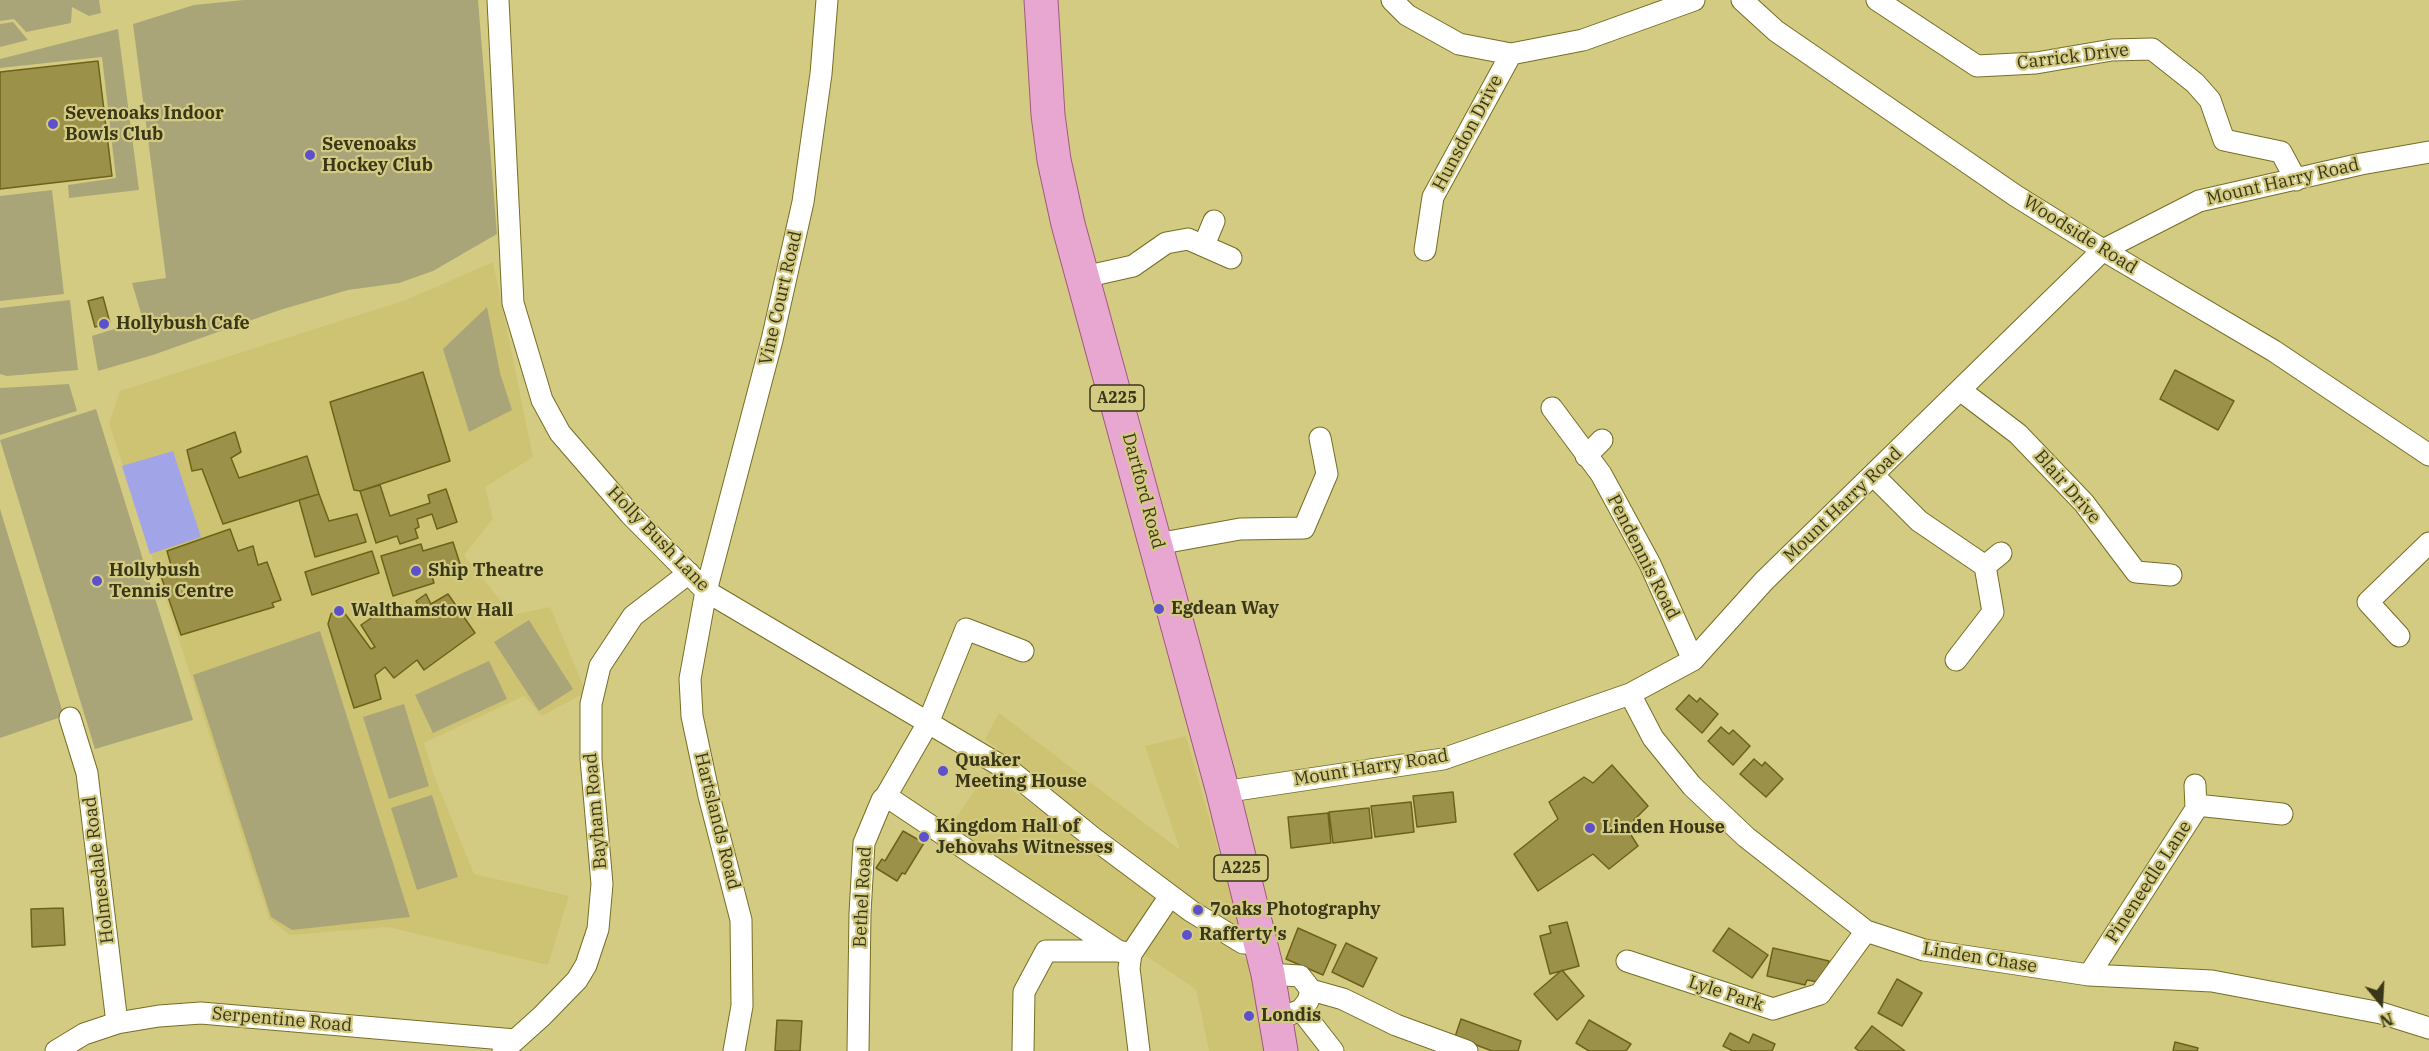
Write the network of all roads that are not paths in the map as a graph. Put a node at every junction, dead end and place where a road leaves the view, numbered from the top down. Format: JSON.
{"nodes":[{"id":1,"x":498,"y":0,"type":"edge"},
{"id":2,"x":827,"y":0,"type":"edge"},
{"id":3,"x":1041,"y":0,"type":"edge"},
{"id":4,"x":1392,"y":0,"type":"edge"},
{"id":5,"x":1694,"y":0,"type":"edge"},
{"id":6,"x":1742,"y":0,"type":"edge"},
{"id":7,"x":1876,"y":0,"type":"edge"},
{"id":8,"x":1511,"y":54,"type":"junction"},
{"id":9,"x":2429,"y":152,"type":"edge"},
{"id":10,"x":2296,"y":180,"type":"junction"},
{"id":11,"x":1214,"y":221,"type":"dead end"},
{"id":12,"x":1204,"y":245,"type":"junction"},
{"id":13,"x":1425,"y":250,"type":"dead end"},
{"id":14,"x":2103,"y":250,"type":"junction"},
{"id":15,"x":1231,"y":258,"type":"dead end"},
{"id":16,"x":1084,"y":277,"type":"junction"},
{"id":17,"x":1960,"y":390,"type":"junction"},
{"id":18,"x":1552,"y":408,"type":"dead end"},
{"id":19,"x":1320,"y":438,"type":"dead end"},
{"id":20,"x":1602,"y":440,"type":"dead end"},
{"id":21,"x":2429,"y":455,"type":"edge"},
{"id":22,"x":1586,"y":456,"type":"junction"},
{"id":23,"x":1873,"y":474,"type":"junction"},
{"id":24,"x":2429,"y":543,"type":"edge"},
{"id":25,"x":1157,"y":544,"type":"junction"},
{"id":26,"x":689,"y":573,"type":"junction"},
{"id":27,"x":2171,"y":576,"type":"dead end"},
{"id":28,"x":706,"y":591,"type":"junction"},
{"id":29,"x":2399,"y":636,"type":"dead end"},
{"id":30,"x":1023,"y":651,"type":"dead end"},
{"id":31,"x":1693,"y":660,"type":"junction"},
{"id":32,"x":1956,"y":660,"type":"dead end"},
{"id":33,"x":1630,"y":694,"type":"junction"},
{"id":34,"x":70,"y":718,"type":"dead end"},
{"id":35,"x":928,"y":723,"type":"junction"},
{"id":36,"x":1223,"y":792,"type":"junction"},
{"id":37,"x":886,"y":796,"type":"junction"},
{"id":38,"x":2282,"y":814,"type":"dead end"},
{"id":39,"x":1170,"y":896,"type":"junction"},
{"id":40,"x":1866,"y":931,"type":"junction"},
{"id":41,"x":1125,"y":952,"type":"junction"},
{"id":42,"x":1264,"y":959,"type":"junction"},
{"id":43,"x":1627,"y":961,"type":"dead end"},
{"id":44,"x":2088,"y":975,"type":"junction"},
{"id":45,"x":1311,"y":990,"type":"junction"},
{"id":46,"x":1288,"y":1015,"type":"junction"},
{"id":47,"x":117,"y":1023,"type":"junction"},
{"id":48,"x":2429,"y":1028,"type":"edge"},
{"id":49,"x":509,"y":1046,"type":"edge"},
{"id":50,"x":56,"y":1051,"type":"edge"},
{"id":51,"x":735,"y":1051,"type":"edge"},
{"id":52,"x":858,"y":1051,"type":"edge"},
{"id":53,"x":1023,"y":1051,"type":"edge"},
{"id":54,"x":1139,"y":1051,"type":"edge"},
{"id":55,"x":1281,"y":1051,"type":"edge"},
{"id":56,"x":1333,"y":1051,"type":"edge"},
{"id":57,"x":1467,"y":1051,"type":"edge"}],
"edges":[{"from":1,"to":26,"type":"street","name":"Holly Bush Lane"},
{"from":2,"to":28,"type":"street","name":"Vine Court Road"},
{"from":3,"to":16,"type":"main road","name":"Dartford Road","number":"A225"},
{"from":4,"to":8,"type":"street"},
{"from":5,"to":8,"type":"street"},
{"from":6,"to":14,"type":"street","name":"Woodside Road"},
{"from":7,"to":10,"type":"street","name":"Carrick Drive"},
{"from":8,"to":13,"type":"street","name":"Hunsdon Drive"},
{"from":9,"to":10,"type":"street","name":"Mount Harry Road"},
{"from":10,"to":14,"type":"street","name":"Mount Harry Road"},
{"from":11,"to":12,"type":"street"},
{"from":12,"to":15,"type":"street"},
{"from":12,"to":16,"type":"street"},
{"from":14,"to":17,"type":"street","name":"Mount Harry Road"},
{"from":14,"to":21,"type":"street","name":"Woodside Road"},
{"from":16,"to":25,"type":"main road","name":"Dartford Road","number":"A225"},
{"from":17,"to":23,"type":"street","name":"Mount Harry Road"},
{"from":17,"to":27,"type":"street","name":"Blair Drive"},
{"from":18,"to":22,"type":"street","name":"Pendennis Road"},
{"from":19,"to":25,"type":"street"},
{"from":20,"to":22,"type":"street"},
{"from":22,"to":31,"type":"street","name":"Pendennis Road"},
{"from":23,"to":31,"type":"street","name":"Mount Harry Road"},
{"from":23,"to":32,"type":"street"},
{"from":24,"to":29,"type":"street"},
{"from":25,"to":36,"type":"main road","name":"Dartford Road","number":"A225"},
{"from":26,"to":28,"type":"street","name":"Holly Bush Lane"},
{"from":26,"to":49,"type":"street","name":"Bayham Road"},
{"from":28,"to":35,"type":"street","name":"Holly Bush Lane"},
{"from":28,"to":51,"type":"street","name":"Hartslands Road"},
{"from":30,"to":35,"type":"street","name":"Bethel Road"},
{"from":31,"to":33,"type":"street","name":"Mount Harry Road"},
{"from":33,"to":36,"type":"street","name":"Mount Harry Road"},
{"from":33,"to":40,"type":"street","name":"Linden Chase"},
{"from":34,"to":47,"type":"street","name":"Holmesdale Road"},
{"from":35,"to":37,"type":"street","name":"Bethel Road"},
{"from":35,"to":39,"type":"street","name":"Holly Bush Lane"},
{"from":36,"to":42,"type":"main road","name":"Dartford Road","number":"A225"},
{"from":37,"to":41,"type":"street"},
{"from":37,"to":52,"type":"street","name":"Bethel Road"},
{"from":38,"to":44,"type":"street","name":"Pineneedle Lane"},
{"from":39,"to":41,"type":"street"},
{"from":39,"to":42,"type":"street","name":"Holly Bush Lane"},
{"from":40,"to":43,"type":"street","name":"Lyle Park"},
{"from":40,"to":44,"type":"street","name":"Linden Chase"},
{"from":41,"to":53,"type":"street"},
{"from":41,"to":54,"type":"street"},
{"from":42,"to":45,"type":"street","name":"Holly Bush Lane"},
{"from":42,"to":46,"type":"main road","number":"A225"},
{"from":44,"to":48,"type":"street","name":"Linden Chase"},
{"from":45,"to":46,"type":"street"},
{"from":45,"to":57,"type":"street","name":"Holly Bush Lane"},
{"from":46,"to":55,"type":"main road","number":"A225"},
{"from":46,"to":56,"type":"street"},
{"from":47,"to":49,"type":"street","name":"Serpentine Road"},
{"from":47,"to":50,"type":"street","name":"Serpentine Road"}]}
